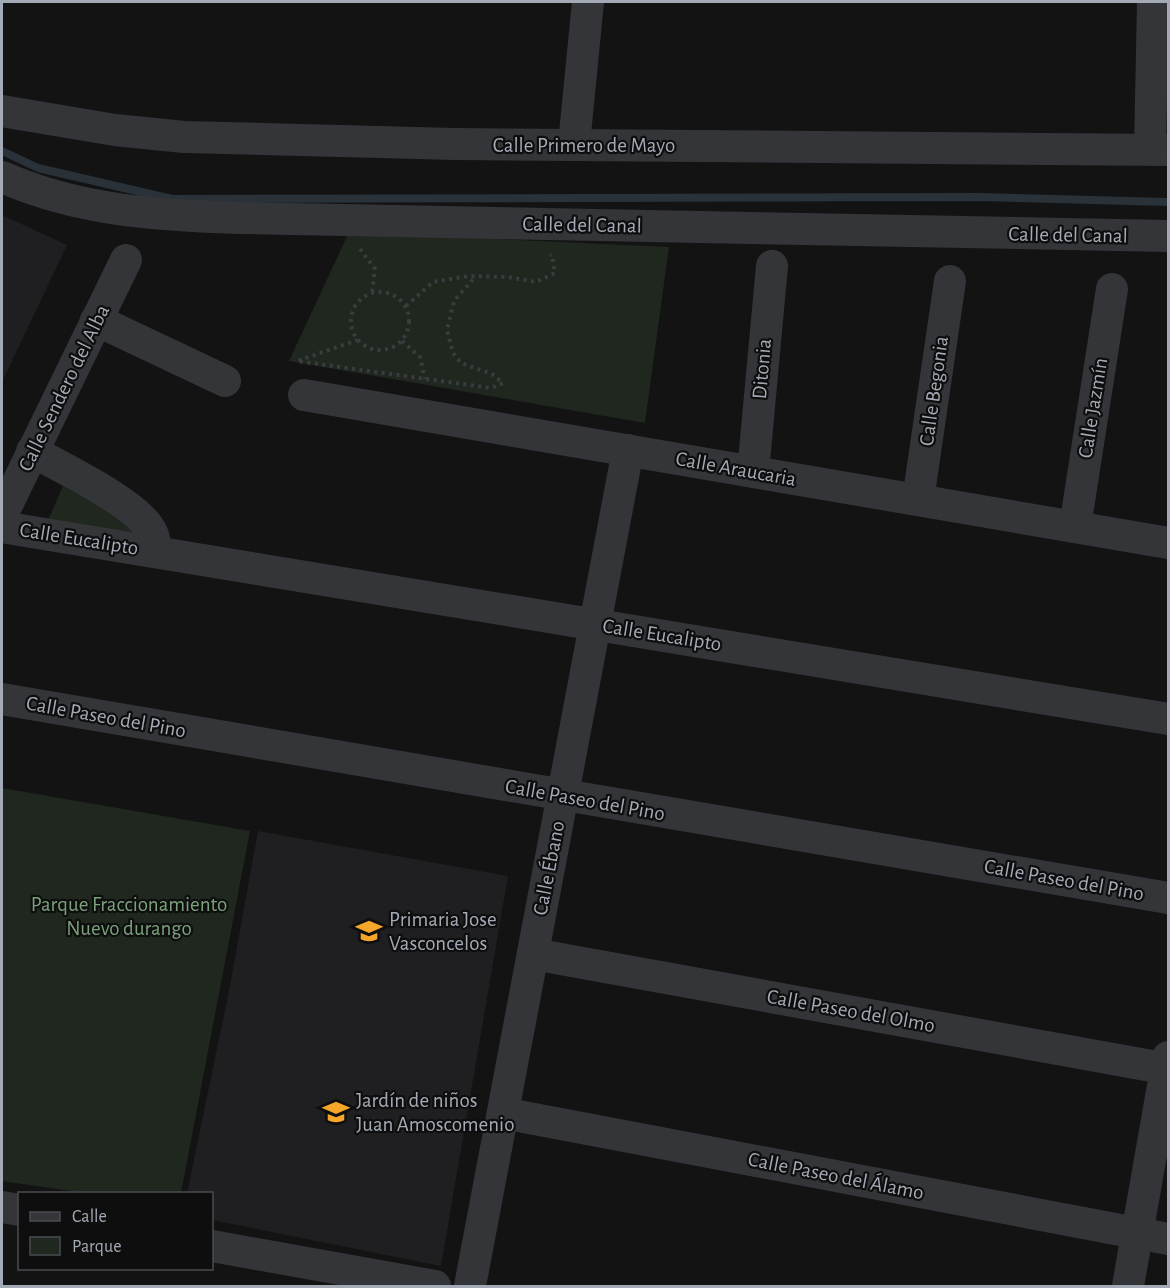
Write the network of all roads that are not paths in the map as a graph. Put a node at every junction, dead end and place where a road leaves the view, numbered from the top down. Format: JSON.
{"nodes":[{"id":1,"x":588,"y":2,"type":"edge"},
{"id":2,"x":1153,"y":2,"type":"edge"},
{"id":3,"x":2,"y":111,"type":"edge"},
{"id":4,"x":574,"y":144,"type":"junction"},
{"id":5,"x":1159,"y":150,"type":"edge"},
{"id":6,"x":2,"y":177,"type":"edge"},
{"id":7,"x":1168,"y":236,"type":"edge"},
{"id":8,"x":126,"y":260,"type":"dead end"},
{"id":9,"x":772,"y":266,"type":"dead end"},
{"id":10,"x":950,"y":281,"type":"dead end"},
{"id":11,"x":1112,"y":290,"type":"dead end"},
{"id":12,"x":96,"y":320,"type":"junction"},
{"id":13,"x":225,"y":381,"type":"dead end"},
{"id":14,"x":304,"y":395,"type":"dead end"},
{"id":15,"x":628,"y":450,"type":"junction"},
{"id":16,"x":32,"y":451,"type":"junction"},
{"id":17,"x":753,"y":472,"type":"junction"},
{"id":18,"x":918,"y":500,"type":"junction"},
{"id":19,"x":2,"y":515,"type":"edge"},
{"id":20,"x":2,"y":527,"type":"edge"},
{"id":21,"x":1075,"y":527,"type":"junction"},
{"id":22,"x":1168,"y":543,"type":"edge"},
{"id":23,"x":156,"y":552,"type":"junction"},
{"id":24,"x":596,"y":624,"type":"junction"},
{"id":25,"x":2,"y":699,"type":"edge"},
{"id":26,"x":1168,"y":719,"type":"edge"},
{"id":27,"x":563,"y":796,"type":"junction"},
{"id":28,"x":1168,"y":898,"type":"edge"},
{"id":29,"x":533,"y":954,"type":"junction"},
{"id":30,"x":1168,"y":1065,"type":"edge"},
{"id":31,"x":503,"y":1113,"type":"junction"},
{"id":32,"x":2,"y":1207,"type":"edge"},
{"id":33,"x":18,"y":1210,"type":"edge"},
{"id":34,"x":1138,"y":1234,"type":"junction"},
{"id":35,"x":1168,"y":1239,"type":"edge"},
{"id":36,"x":213,"y":1245,"type":"edge"},
{"id":37,"x":435,"y":1287,"type":"edge"},
{"id":38,"x":470,"y":1287,"type":"edge"},
{"id":39,"x":1128,"y":1287,"type":"edge"}],
"edges":[{"from":1,"to":4,"type":"street"},
{"from":2,"to":5,"type":"street"},
{"from":3,"to":4,"type":"street","name":"Calle Primero de Mayo"},
{"from":4,"to":5,"type":"street","name":"Calle Primero de Mayo"},
{"from":6,"to":7,"type":"street","name":"Calle del Canal"},
{"from":8,"to":12,"type":"street","name":"Calle Sendero del Alba"},
{"from":9,"to":17,"type":"street","name":"Ditonia"},
{"from":10,"to":18,"type":"street","name":"Calle Begonia"},
{"from":11,"to":21,"type":"street","name":"Calle Jazmín"},
{"from":12,"to":13,"type":"street"},
{"from":12,"to":16,"type":"street","name":"Calle Sendero del Alba"},
{"from":14,"to":15,"type":"street","name":"Calle Araucaria"},
{"from":15,"to":17,"type":"street","name":"Calle Araucaria"},
{"from":15,"to":24,"type":"street","name":"Calle Ébano"},
{"from":16,"to":19,"type":"street","name":"Calle Sendero del Alba"},
{"from":16,"to":23,"type":"street","name":"Calle Eucalipto"},
{"from":17,"to":18,"type":"street","name":"Calle Araucaria"},
{"from":18,"to":21,"type":"street","name":"Calle Araucaria"},
{"from":20,"to":23,"type":"street","name":"Calle Eucalipto"},
{"from":21,"to":22,"type":"street","name":"Calle Araucaria"},
{"from":23,"to":24,"type":"street","name":"Calle Eucalipto"},
{"from":24,"to":26,"type":"street","name":"Calle Eucalipto"},
{"from":24,"to":27,"type":"street","name":"Calle Ébano"},
{"from":25,"to":27,"type":"street","name":"Calle Paseo del Pino"},
{"from":27,"to":28,"type":"street","name":"Calle Paseo del Pino"},
{"from":27,"to":29,"type":"street","name":"Calle Ébano"},
{"from":29,"to":30,"type":"street","name":"Calle Paseo del Olmo"},
{"from":29,"to":31,"type":"street","name":"Calle Ébano"},
{"from":30,"to":34,"type":"street"},
{"from":31,"to":34,"type":"street","name":"Calle Paseo del Álamo"},
{"from":31,"to":38,"type":"street","name":"Calle Ébano"},
{"from":32,"to":33,"type":"street"},
{"from":34,"to":35,"type":"street","name":"Calle Paseo del Álamo"},
{"from":34,"to":39,"type":"street"},
{"from":36,"to":37,"type":"street"}]}
